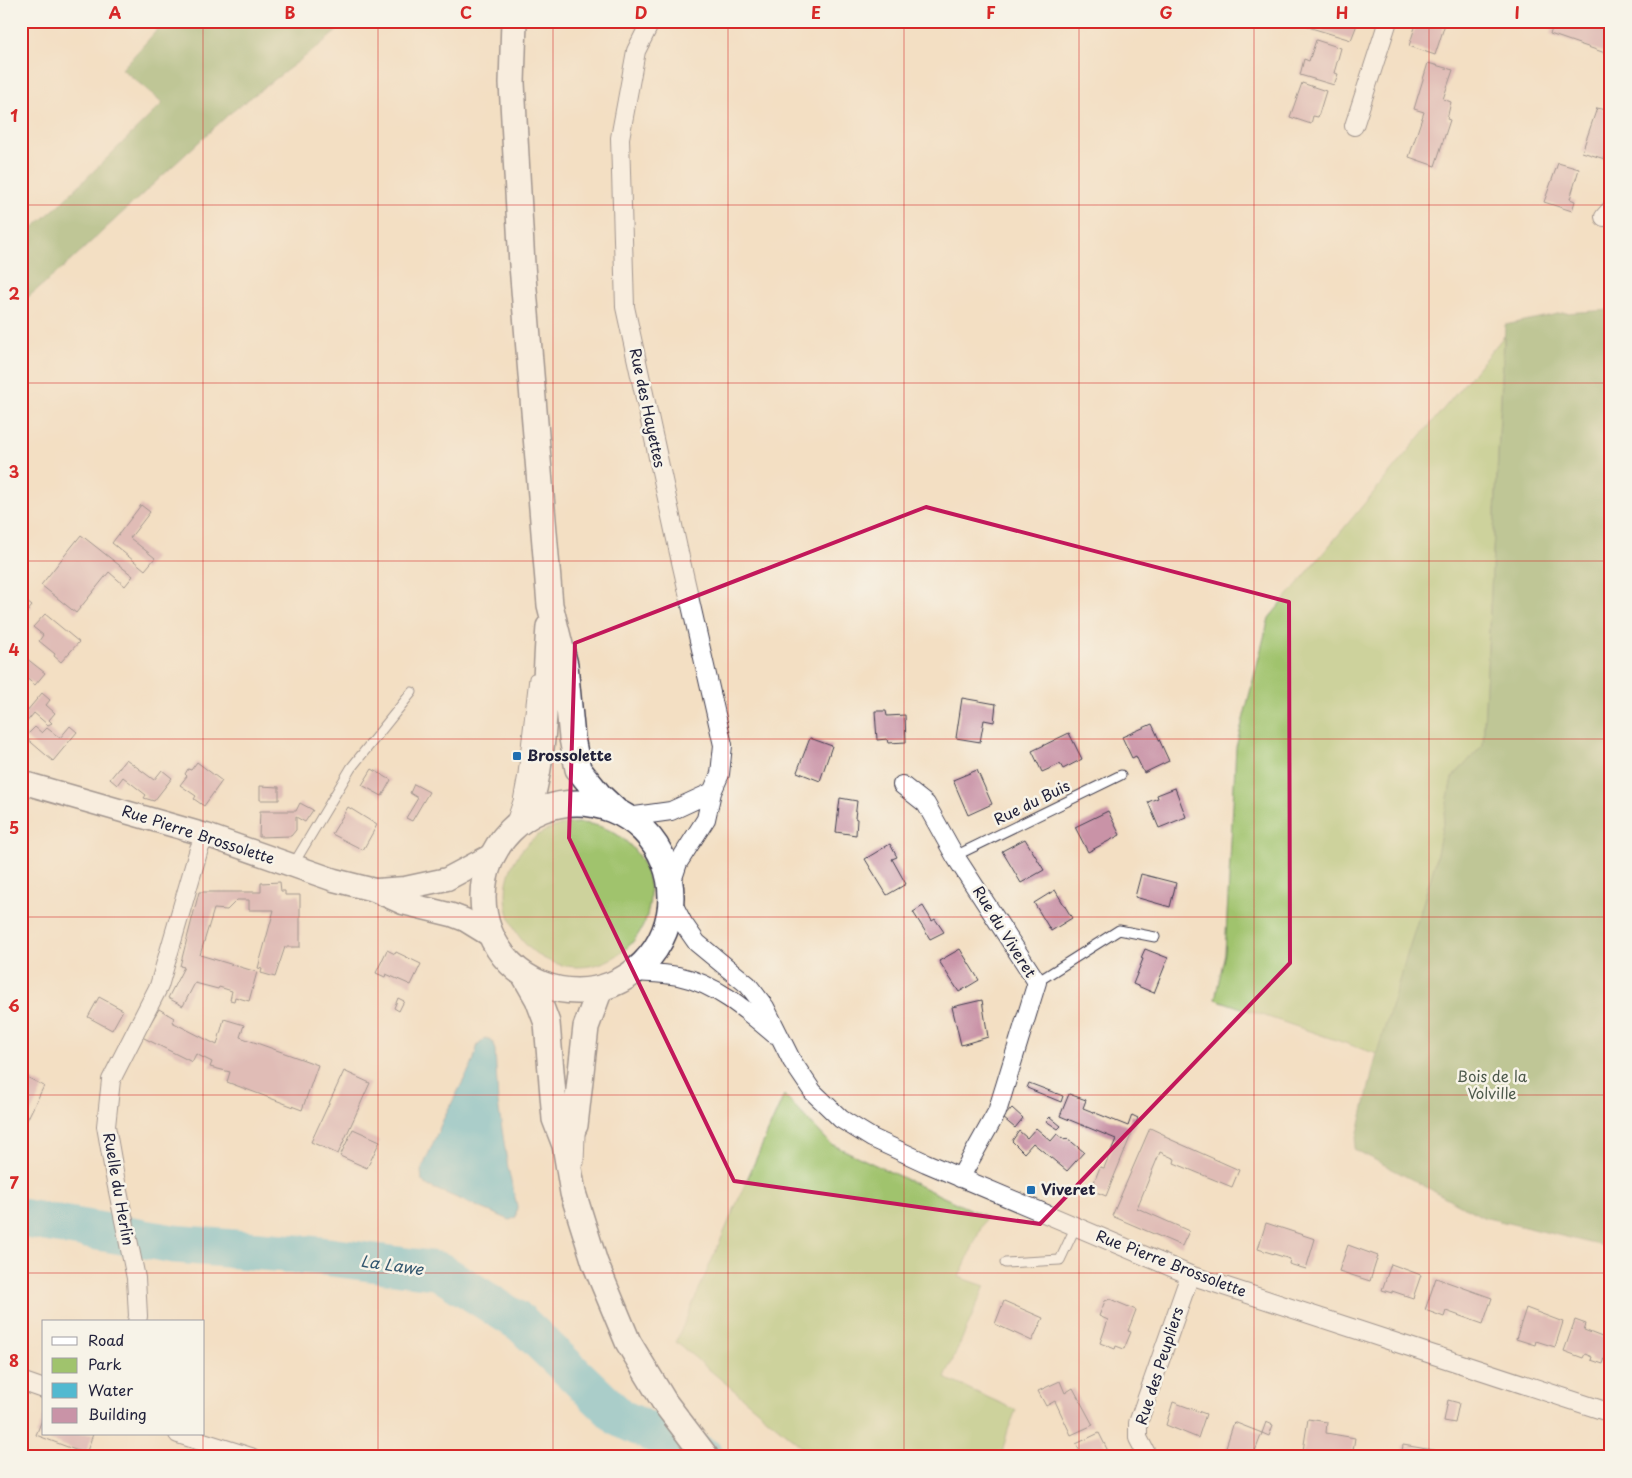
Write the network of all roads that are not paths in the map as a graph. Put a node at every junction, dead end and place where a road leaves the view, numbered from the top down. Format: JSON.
{"nodes":[{"id":1,"x":514,"y":21,"type":"edge"},
{"id":2,"x":651,"y":21,"type":"edge"},
{"id":3,"x":1388,"y":21,"type":"edge"},
{"id":4,"x":1354,"y":126,"type":"dead end"},
{"id":5,"x":550,"y":605,"type":"junction"},
{"id":6,"x":539,"y":647,"type":"dead end"},
{"id":7,"x":536,"y":665,"type":"dead end"},
{"id":8,"x":412,"y":692,"type":"dead end"},
{"id":9,"x":1121,"y":775,"type":"dead end"},
{"id":10,"x":21,"y":782,"type":"edge"},
{"id":11,"x":902,"y":785,"type":"dead end"},
{"id":12,"x":712,"y":792,"type":"junction"},
{"id":13,"x":621,"y":814,"type":"junction"},
{"id":14,"x":526,"y":817,"type":"junction"},
{"id":15,"x":507,"y":833,"type":"junction"},
{"id":16,"x":206,"y":835,"type":"junction"},
{"id":17,"x":492,"y":855,"type":"junction"},
{"id":18,"x":956,"y":856,"type":"junction"},
{"id":19,"x":293,"y":866,"type":"junction"},
{"id":20,"x":374,"y":890,"type":"junction"},
{"id":21,"x":671,"y":893,"type":"junction"},
{"id":22,"x":491,"y":936,"type":"junction"},
{"id":23,"x":1155,"y":937,"type":"dead end"},
{"id":24,"x":635,"y":972,"type":"junction"},
{"id":25,"x":525,"y":976,"type":"junction"},
{"id":26,"x":1037,"y":982,"type":"junction"},
{"id":27,"x":606,"y":987,"type":"junction"},
{"id":28,"x":778,"y":1037,"type":"junction"},
{"id":29,"x":565,"y":1145,"type":"junction"},
{"id":30,"x":960,"y":1178,"type":"junction"},
{"id":31,"x":573,"y":1193,"type":"junction"},
{"id":32,"x":1076,"y":1226,"type":"junction"},
{"id":33,"x":1005,"y":1263,"type":"dead end"},
{"id":34,"x":1190,"y":1275,"type":"junction"},
{"id":35,"x":137,"y":1320,"type":"edge"},
{"id":36,"x":21,"y":1381,"type":"edge"},
{"id":37,"x":42,"y":1388,"type":"edge"},
{"id":38,"x":1611,"y":1413,"type":"edge"},
{"id":39,"x":183,"y":1436,"type":"edge"},
{"id":40,"x":222,"y":1453,"type":"edge"},
{"id":41,"x":252,"y":1457,"type":"edge"},
{"id":42,"x":706,"y":1457,"type":"edge"},
{"id":43,"x":1148,"y":1457,"type":"edge"}],
"edges":[{"from":1,"to":5,"type":"main road"},
{"from":2,"to":12,"type":"street","name":"Rue des Hayettes"},
{"from":3,"to":4,"type":"street"},
{"from":5,"to":6,"type":"lane"},
{"from":5,"to":13,"type":"main road"},
{"from":5,"to":14,"type":"main road"},
{"from":7,"to":15,"type":"lane"},
{"from":8,"to":19,"type":"lane"},
{"from":9,"to":18,"type":"lane","name":"Rue du Buis"},
{"from":10,"to":16,"type":"street","name":"Rue Pierre Brossolette"},
{"from":11,"to":18,"type":"street","name":"Rue du Viveret"},
{"from":12,"to":13,"type":"street"},
{"from":12,"to":21,"type":"street","name":"Rue des Hayettes"},
{"from":13,"to":14,"type":"main road"},
{"from":13,"to":21,"type":"main road"},
{"from":14,"to":15,"type":"main road"},
{"from":15,"to":17,"type":"main road"},
{"from":16,"to":19,"type":"street","name":"Rue Pierre Brossolette"},
{"from":16,"to":35,"type":"street","name":"Ruelle du Herlin"},
{"from":17,"to":20,"type":"street","name":"Rue Pierre Brossolette"},
{"from":17,"to":22,"type":"main road"},
{"from":18,"to":26,"type":"street","name":"Rue du Viveret"},
{"from":19,"to":20,"type":"street","name":"Rue Pierre Brossolette"},
{"from":20,"to":22,"type":"street","name":"Rue Pierre Brossolette"},
{"from":21,"to":24,"type":"main road"},
{"from":21,"to":28,"type":"street","name":"Rue Pierre Brossolette"},
{"from":22,"to":25,"type":"main road"},
{"from":23,"to":26,"type":"lane"},
{"from":24,"to":27,"type":"main road"},
{"from":24,"to":28,"type":"street","name":"Rue Pierre Brossolette"},
{"from":25,"to":27,"type":"main road"},
{"from":25,"to":29,"type":"main road"},
{"from":26,"to":30,"type":"street","name":"Rue du Viveret"},
{"from":27,"to":29,"type":"main road"},
{"from":27,"to":31,"type":"lane"},
{"from":28,"to":30,"type":"street","name":"Rue Pierre Brossolette"},
{"from":29,"to":31,"type":"main road"},
{"from":30,"to":32,"type":"street","name":"Rue Pierre Brossolette"},
{"from":31,"to":42,"type":"main road"},
{"from":32,"to":33,"type":"lane"},
{"from":32,"to":34,"type":"street","name":"Rue Pierre Brossolette"},
{"from":34,"to":38,"type":"street","name":"Rue Pierre Brossolette"},
{"from":34,"to":43,"type":"street","name":"Rue des Peupliers"},
{"from":36,"to":37,"type":"street"},
{"from":39,"to":40,"type":"street"},
{"from":40,"to":41,"type":"street"}]}
